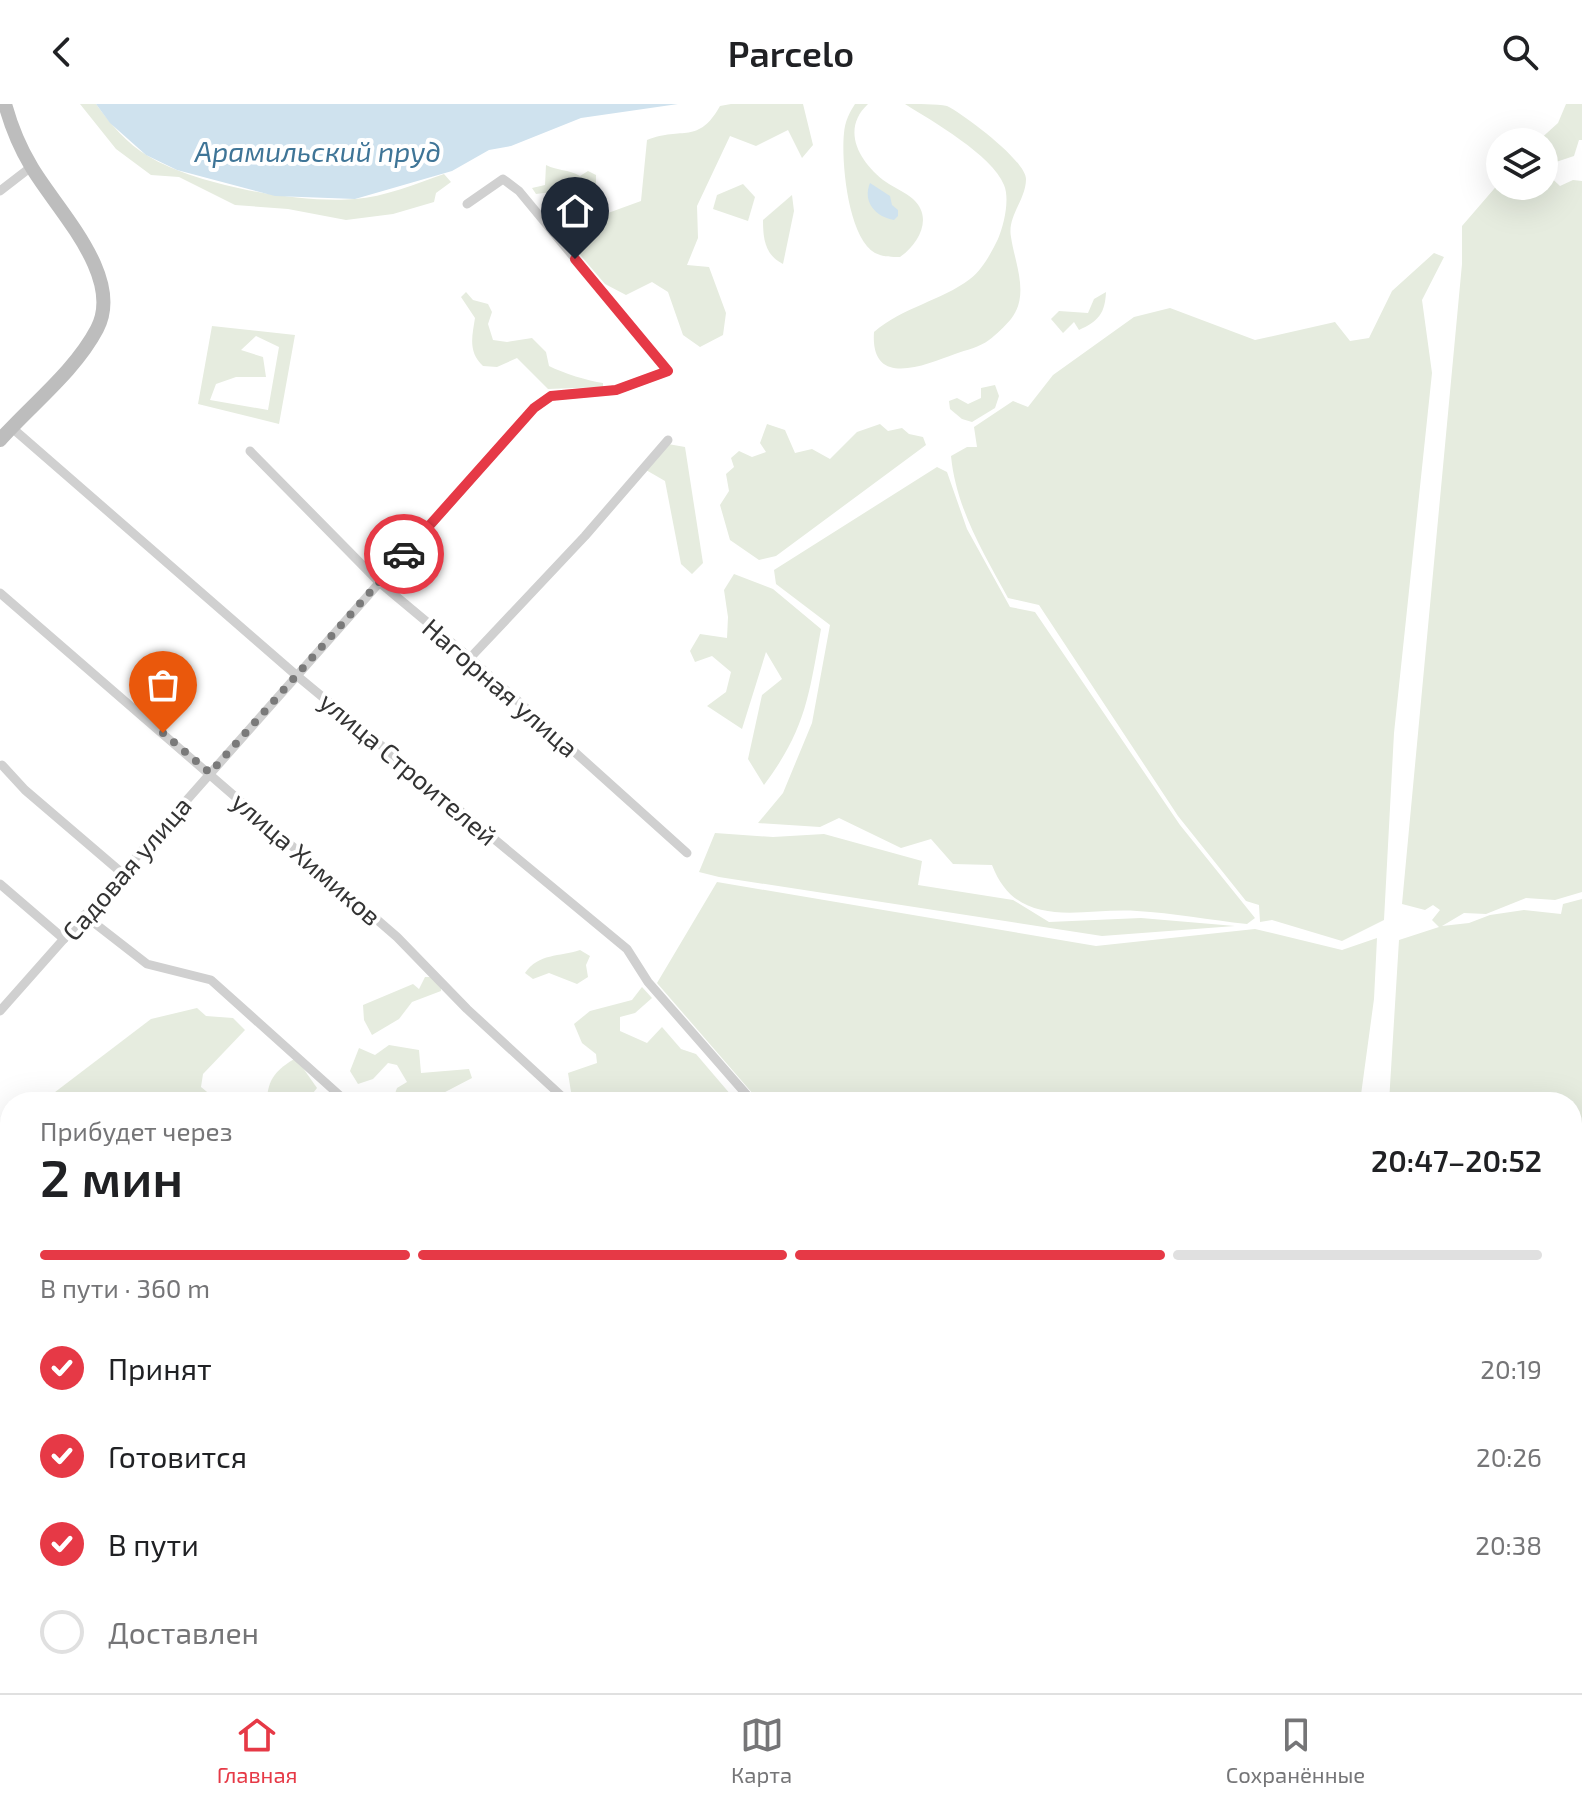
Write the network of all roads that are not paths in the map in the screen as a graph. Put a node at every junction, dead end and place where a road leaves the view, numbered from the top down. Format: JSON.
{"nodes":[{"id":1,"x":5,"y":104,"type":"edge"},
{"id":2,"x":31,"y":167,"type":"junction"},
{"id":3,"x":0,"y":191,"type":"edge"},
{"id":4,"x":467,"y":204,"type":"dead end"},
{"id":5,"x":11,"y":427,"type":"junction"},
{"id":6,"x":0,"y":440,"type":"edge"},
{"id":7,"x":668,"y":440,"type":"dead end"},
{"id":8,"x":250,"y":451,"type":"dead end"},
{"id":9,"x":379,"y":582,"type":"junction"},
{"id":10,"x":0,"y":593,"type":"edge"},
{"id":11,"x":470,"y":658,"type":"junction"},
{"id":12,"x":296,"y":675,"type":"junction"},
{"id":13,"x":2,"y":765,"type":"edge"},
{"id":14,"x":210,"y":773,"type":"junction"},
{"id":15,"x":687,"y":853,"type":"dead end"},
{"id":16,"x":122,"y":873,"type":"junction"},
{"id":17,"x":0,"y":884,"type":"edge"},
{"id":18,"x":84,"y":915,"type":"junction"},
{"id":19,"x":64,"y":939,"type":"junction"},
{"id":20,"x":0,"y":1011,"type":"edge"},
{"id":21,"x":336,"y":1092,"type":"edge"},
{"id":22,"x":557,"y":1092,"type":"edge"},
{"id":23,"x":744,"y":1092,"type":"edge"}],
"edges":[{"from":1,"to":2,"type":"main road"},
{"from":2,"to":3,"type":"street"},
{"from":2,"to":5,"type":"main road"},
{"from":4,"to":9,"type":"street","name":"Садовая улица"},
{"from":5,"to":6,"type":"main road"},
{"from":5,"to":12,"type":"street","name":"улица Строителей"},
{"from":7,"to":11,"type":"street"},
{"from":8,"to":9,"type":"street","name":"Нагорная улица"},
{"from":9,"to":11,"type":"street","name":"Нагорная улица"},
{"from":9,"to":12,"type":"street","name":"Садовая улица"},
{"from":10,"to":14,"type":"street","name":"улица Химиков"},
{"from":11,"to":15,"type":"street","name":"Нагорная улица"},
{"from":12,"to":14,"type":"street","name":"Садовая улица"},
{"from":12,"to":23,"type":"street","name":"улица Строителей"},
{"from":13,"to":16,"type":"street"},
{"from":14,"to":16,"type":"street","name":"Садовая улица"},
{"from":14,"to":22,"type":"street","name":"улица Химиков"},
{"from":16,"to":18,"type":"street","name":"Садовая улица"},
{"from":17,"to":19,"type":"street"},
{"from":18,"to":19,"type":"street","name":"Садовая улица"},
{"from":18,"to":21,"type":"street"},
{"from":19,"to":20,"type":"street","name":"Садовая улица"}]}
